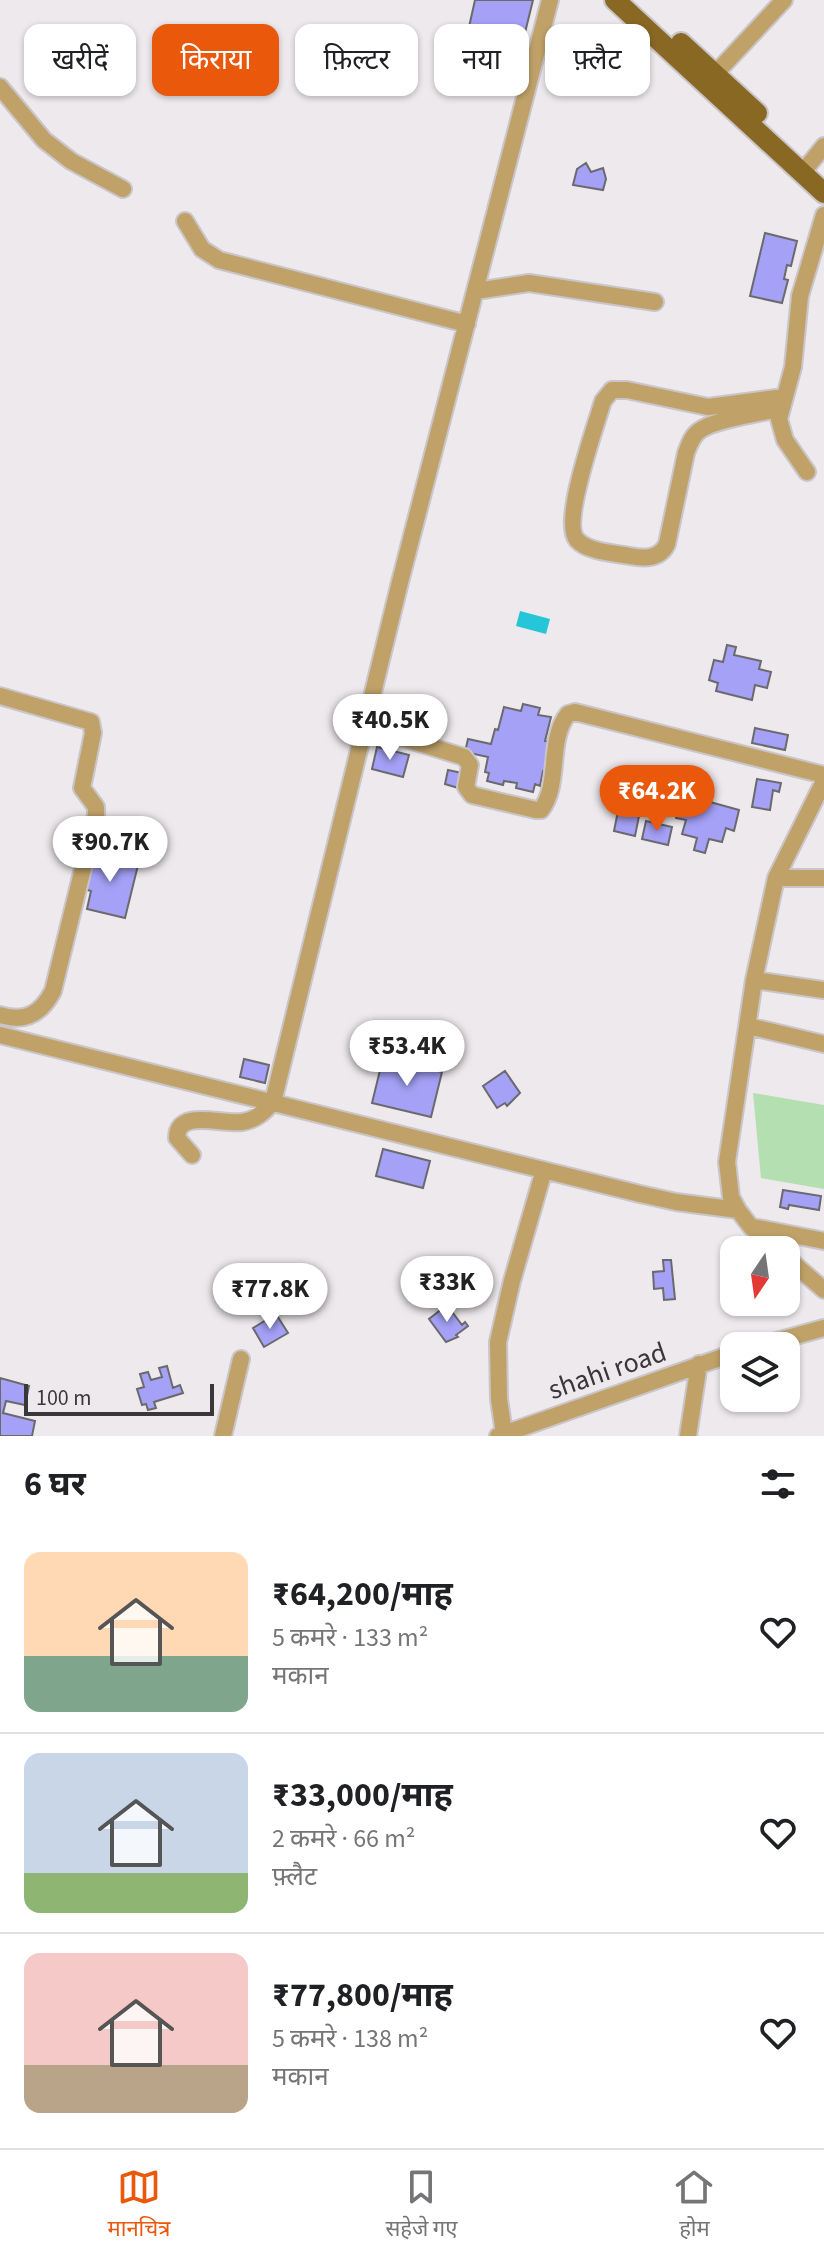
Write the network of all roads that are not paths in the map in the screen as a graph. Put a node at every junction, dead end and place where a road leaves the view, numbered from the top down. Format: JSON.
{"nodes":[{"id":1,"x":550,"y":0,"type":"edge"},
{"id":2,"x":615,"y":0,"type":"edge"},
{"id":3,"x":633,"y":0,"type":"edge"},
{"id":4,"x":784,"y":0,"type":"edge"},
{"id":5,"x":716,"y":73,"type":"junction"},
{"id":6,"x":0,"y":87,"type":"edge"},
{"id":7,"x":824,"y":146,"type":"edge"},
{"id":8,"x":812,"y":171,"type":"edge"},
{"id":9,"x":123,"y":189,"type":"dead end"},
{"id":10,"x":824,"y":193,"type":"edge"},
{"id":11,"x":824,"y":215,"type":"edge"},
{"id":12,"x":185,"y":221,"type":"dead end"},
{"id":13,"x":476,"y":291,"type":"junction"},
{"id":14,"x":655,"y":302,"type":"dead end"},
{"id":15,"x":467,"y":324,"type":"junction"},
{"id":16,"x":782,"y":402,"type":"junction"},
{"id":17,"x":807,"y":472,"type":"dead end"},
{"id":18,"x":0,"y":696,"type":"edge"},
{"id":19,"x":364,"y":726,"type":"junction"},
{"id":20,"x":824,"y":778,"type":"edge"},
{"id":21,"x":776,"y":878,"type":"junction"},
{"id":22,"x":824,"y":878,"type":"edge"},
{"id":23,"x":754,"y":980,"type":"junction"},
{"id":24,"x":824,"y":990,"type":"edge"},
{"id":25,"x":0,"y":1015,"type":"edge"},
{"id":26,"x":748,"y":1026,"type":"junction"},
{"id":27,"x":2,"y":1039,"type":"edge"},
{"id":28,"x":824,"y":1044,"type":"edge"},
{"id":29,"x":273,"y":1102,"type":"junction"},
{"id":30,"x":192,"y":1155,"type":"dead end"},
{"id":31,"x":544,"y":1170,"type":"junction"},
{"id":32,"x":738,"y":1210,"type":"junction"},
{"id":33,"x":751,"y":1227,"type":"junction"},
{"id":34,"x":762,"y":1236,"type":"edge"},
{"id":35,"x":824,"y":1241,"type":"edge"},
{"id":36,"x":800,"y":1269,"type":"edge"},
{"id":37,"x":824,"y":1290,"type":"edge"},
{"id":38,"x":824,"y":1328,"type":"edge"},
{"id":39,"x":800,"y":1335,"type":"edge"},
{"id":40,"x":720,"y":1357,"type":"edge"},
{"id":41,"x":241,"y":1359,"type":"dead end"},
{"id":42,"x":699,"y":1364,"type":"junction"},
{"id":43,"x":500,"y":1435,"type":"edge"},
{"id":44,"x":223,"y":1436,"type":"edge"},
{"id":45,"x":688,"y":1436,"type":"edge"}],
"edges":[{"from":1,"to":13,"type":"street"},
{"from":2,"to":8,"type":"main road"},
{"from":3,"to":5,"type":"main road"},
{"from":4,"to":5,"type":"street"},
{"from":5,"to":8,"type":"main road"},
{"from":6,"to":9,"type":"street"},
{"from":7,"to":8,"type":"street"},
{"from":8,"to":10,"type":"main road"},
{"from":11,"to":16,"type":"street"},
{"from":12,"to":15,"type":"street"},
{"from":13,"to":14,"type":"street"},
{"from":13,"to":15,"type":"street"},
{"from":15,"to":19,"type":"street"},
{"from":16,"to":16,"type":"street"},
{"from":16,"to":17,"type":"street"},
{"from":18,"to":25,"type":"street"},
{"from":19,"to":20,"type":"street"},
{"from":19,"to":29,"type":"street"},
{"from":20,"to":21,"type":"street"},
{"from":21,"to":22,"type":"street"},
{"from":21,"to":23,"type":"street"},
{"from":23,"to":24,"type":"street"},
{"from":23,"to":26,"type":"street"},
{"from":26,"to":28,"type":"street"},
{"from":26,"to":32,"type":"street"},
{"from":27,"to":29,"type":"street"},
{"from":29,"to":30,"type":"street"},
{"from":29,"to":31,"type":"street"},
{"from":31,"to":32,"type":"street"},
{"from":31,"to":43,"type":"street"},
{"from":32,"to":33,"type":"street"},
{"from":33,"to":34,"type":"street"},
{"from":33,"to":35,"type":"street"},
{"from":36,"to":37,"type":"street"},
{"from":38,"to":39,"type":"street"},
{"from":40,"to":42,"type":"street","name":"shahi road"},
{"from":41,"to":44,"type":"street"},
{"from":42,"to":43,"type":"street","name":"shahi road"},
{"from":42,"to":45,"type":"street"}]}
